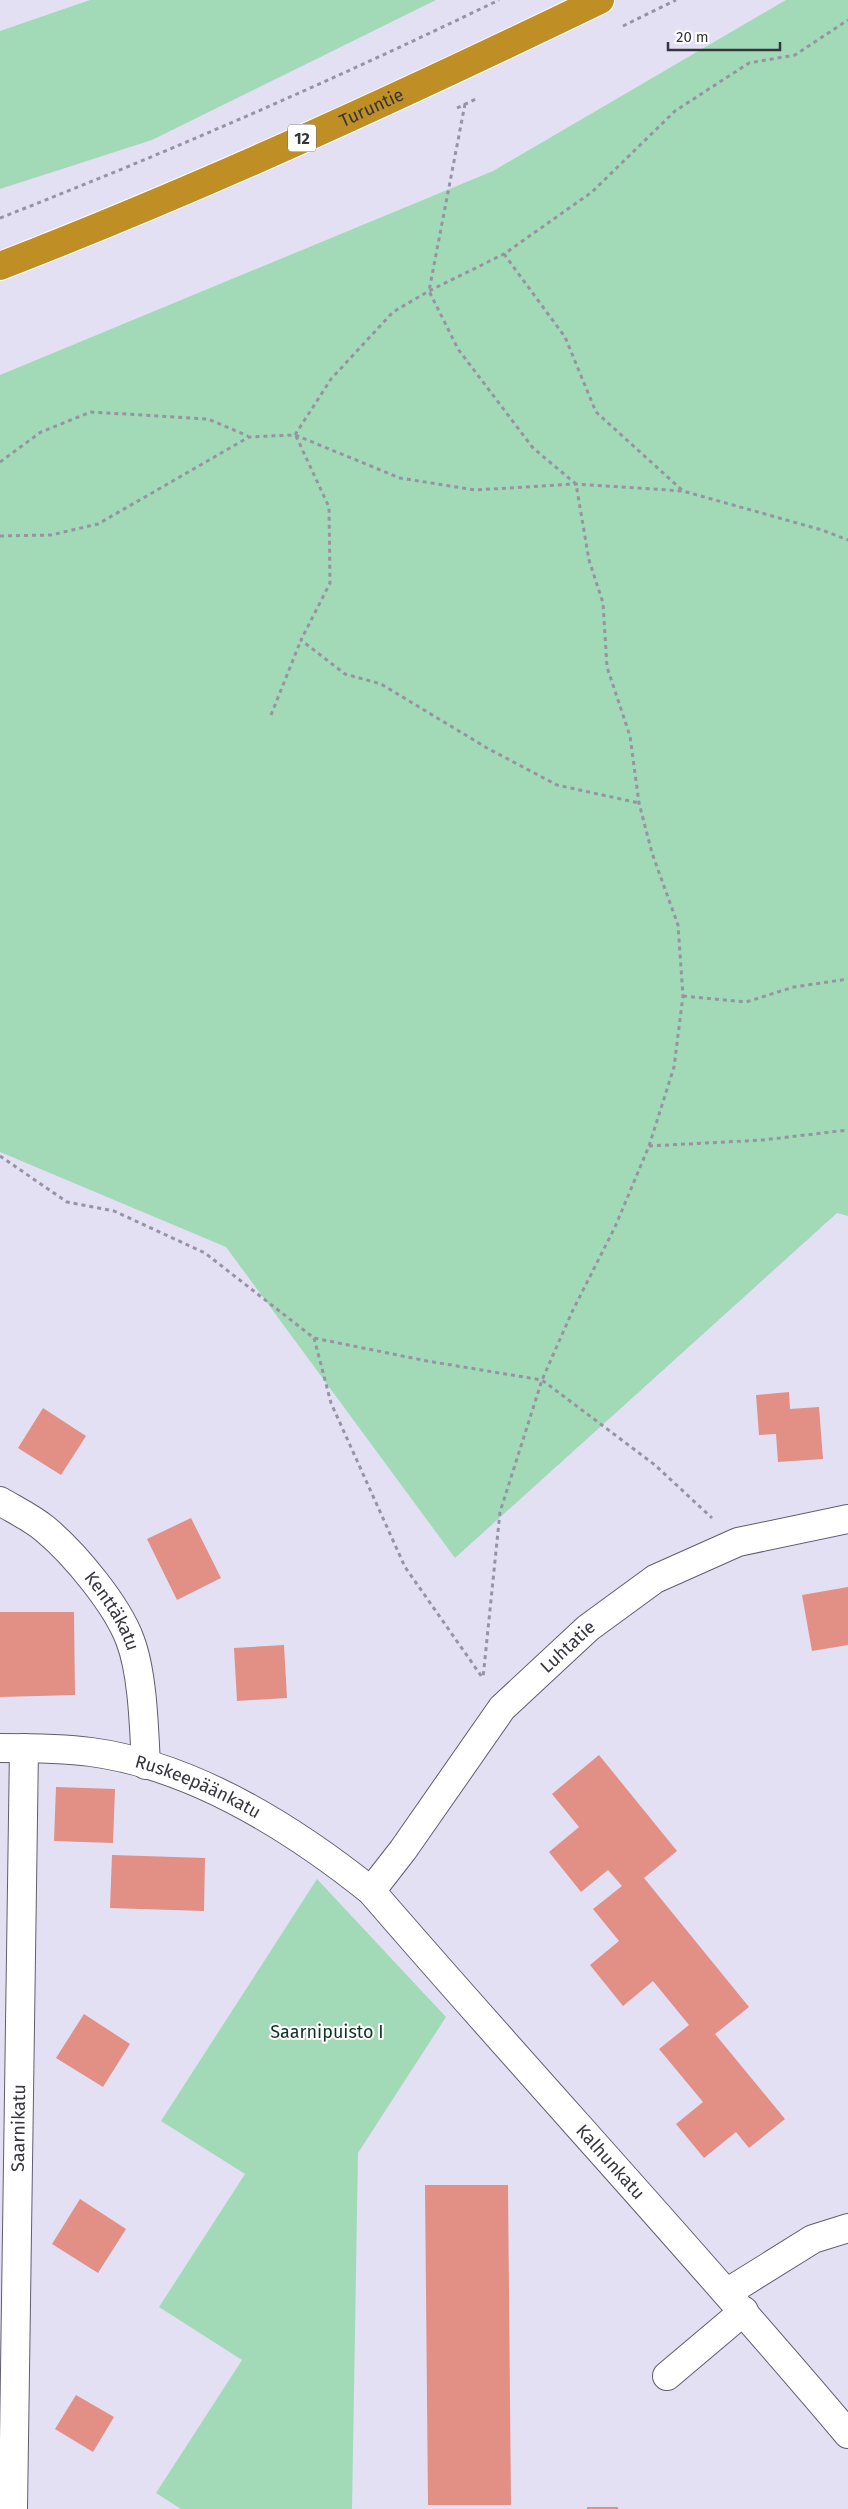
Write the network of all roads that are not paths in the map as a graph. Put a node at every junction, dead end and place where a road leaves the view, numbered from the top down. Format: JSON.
{"nodes":[{"id":1,"x":600,"y":0,"type":"edge"},
{"id":2,"x":0,"y":266,"type":"edge"},
{"id":3,"x":0,"y":1501,"type":"edge"},
{"id":4,"x":848,"y":1519,"type":"edge"},
{"id":5,"x":12,"y":1748,"type":"edge"},
{"id":6,"x":146,"y":1765,"type":"junction"},
{"id":7,"x":371,"y":1890,"type":"junction"},
{"id":8,"x":848,"y":2228,"type":"edge"},
{"id":9,"x":736,"y":2301,"type":"junction"},
{"id":10,"x":667,"y":2376,"type":"dead end"},
{"id":11,"x":848,"y":2434,"type":"edge"},
{"id":12,"x":13,"y":2509,"type":"edge"}],
"edges":[{"from":1,"to":2,"type":"highway","name":"Turuntie","number":"12"},
{"from":3,"to":6,"type":"street","name":"Kenttäkatu"},
{"from":4,"to":7,"type":"street","name":"Luhtatie"},
{"from":5,"to":6,"type":"street","name":"Ruskeepäänkatu"},
{"from":5,"to":12,"type":"street","name":"Saarnikatu"},
{"from":6,"to":7,"type":"street","name":"Ruskeepäänkatu"},
{"from":7,"to":9,"type":"street","name":"Kalhunkatu"},
{"from":8,"to":9,"type":"street"},
{"from":9,"to":10,"type":"street"},
{"from":9,"to":11,"type":"street","name":"Kalhunkatu"}]}
